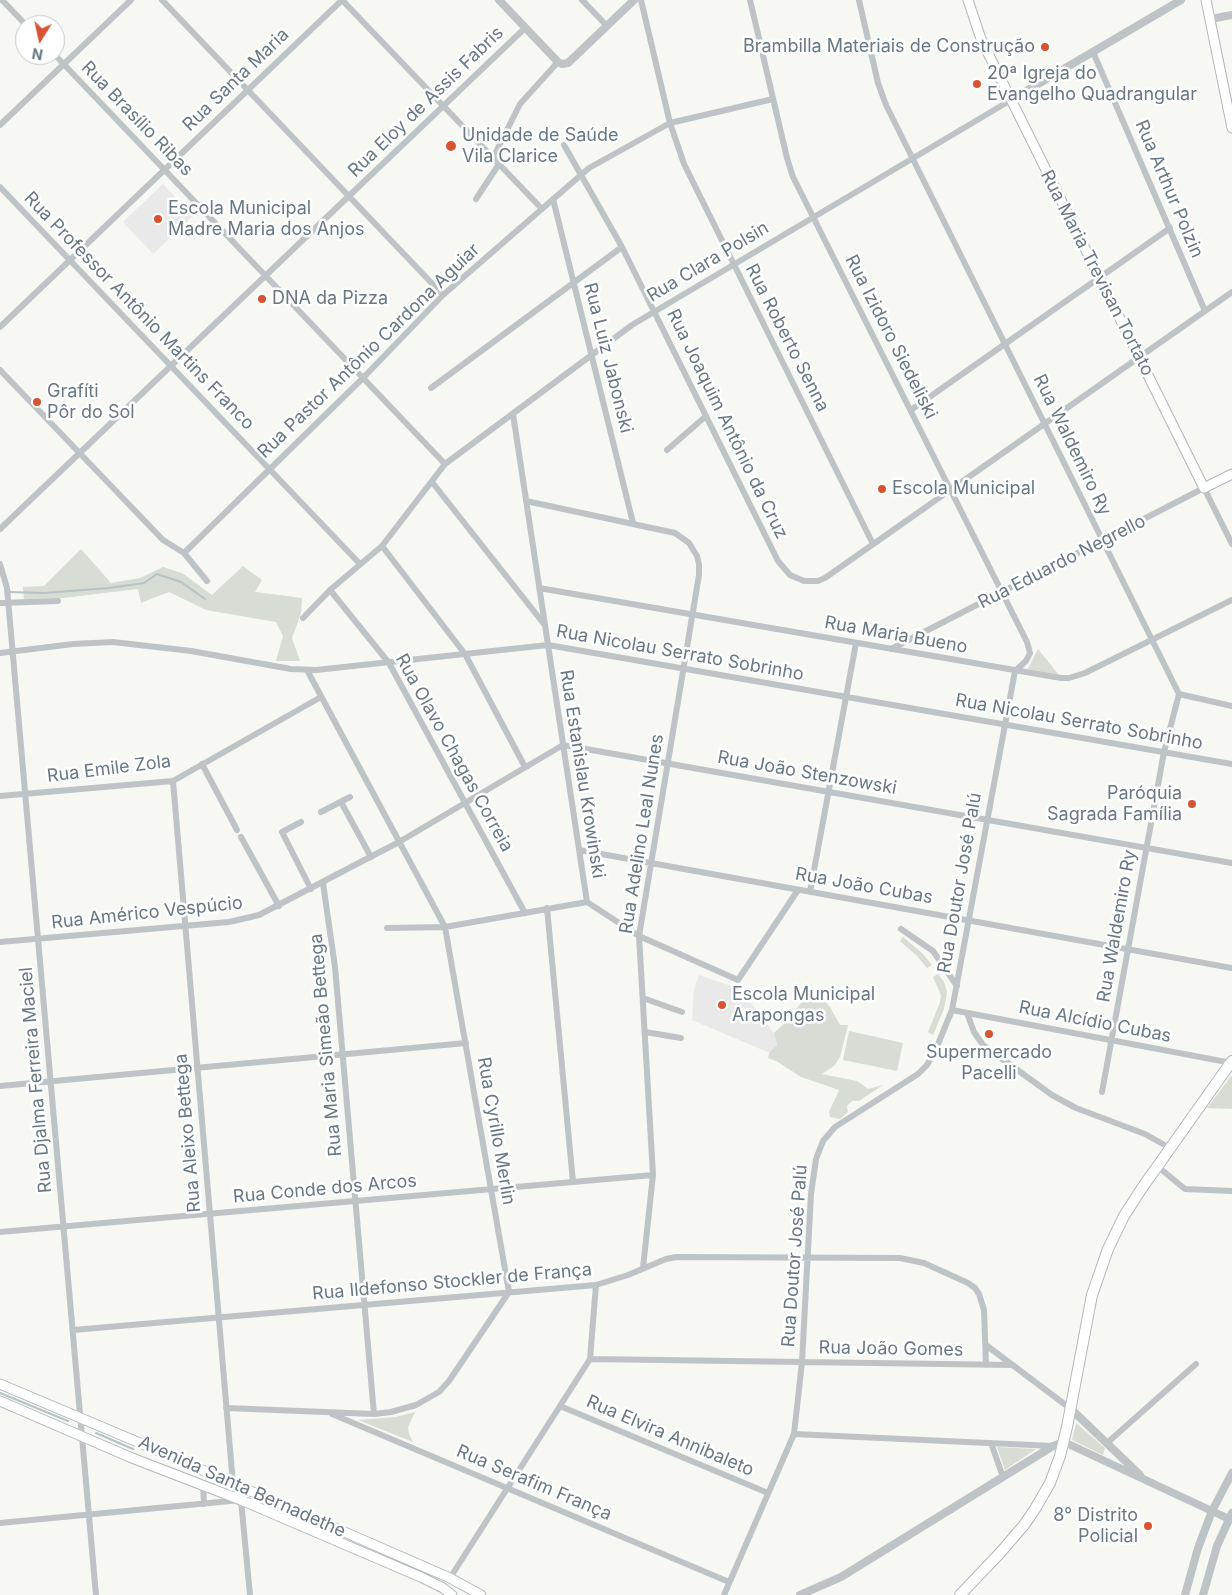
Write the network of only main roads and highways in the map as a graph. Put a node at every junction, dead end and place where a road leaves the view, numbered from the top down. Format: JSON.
{"nodes":[{"id":1,"x":968,"y":0,"type":"edge"},
{"id":2,"x":1206,"y":0,"type":"edge"},
{"id":3,"x":1232,"y":128,"type":"edge"},
{"id":4,"x":1232,"y":474,"type":"edge"},
{"id":5,"x":1204,"y":488,"type":"joint"},
{"id":6,"x":1232,"y":1062,"type":"edge"},
{"id":7,"x":0,"y":1384,"type":"edge"},
{"id":8,"x":0,"y":1401,"type":"edge"},
{"id":9,"x":452,"y":1595,"type":"edge"},
{"id":10,"x":481,"y":1595,"type":"edge"},
{"id":11,"x":960,"y":1595,"type":"edge"}],
"edges":[{"from":1,"to":5,"type":"main road","name":"Rua Maria Trevisan Tortato"},
{"from":2,"to":3,"type":"main road"},
{"from":4,"to":5,"type":"main road","name":"Rua Eduardo Negrello"},
{"from":6,"to":11,"type":"main road"},
{"from":7,"to":10,"type":"main road","name":"Avenida Santa Bernadethe"},
{"from":8,"to":9,"type":"main road","name":"Avenida Santa Bernadethe"}]}
